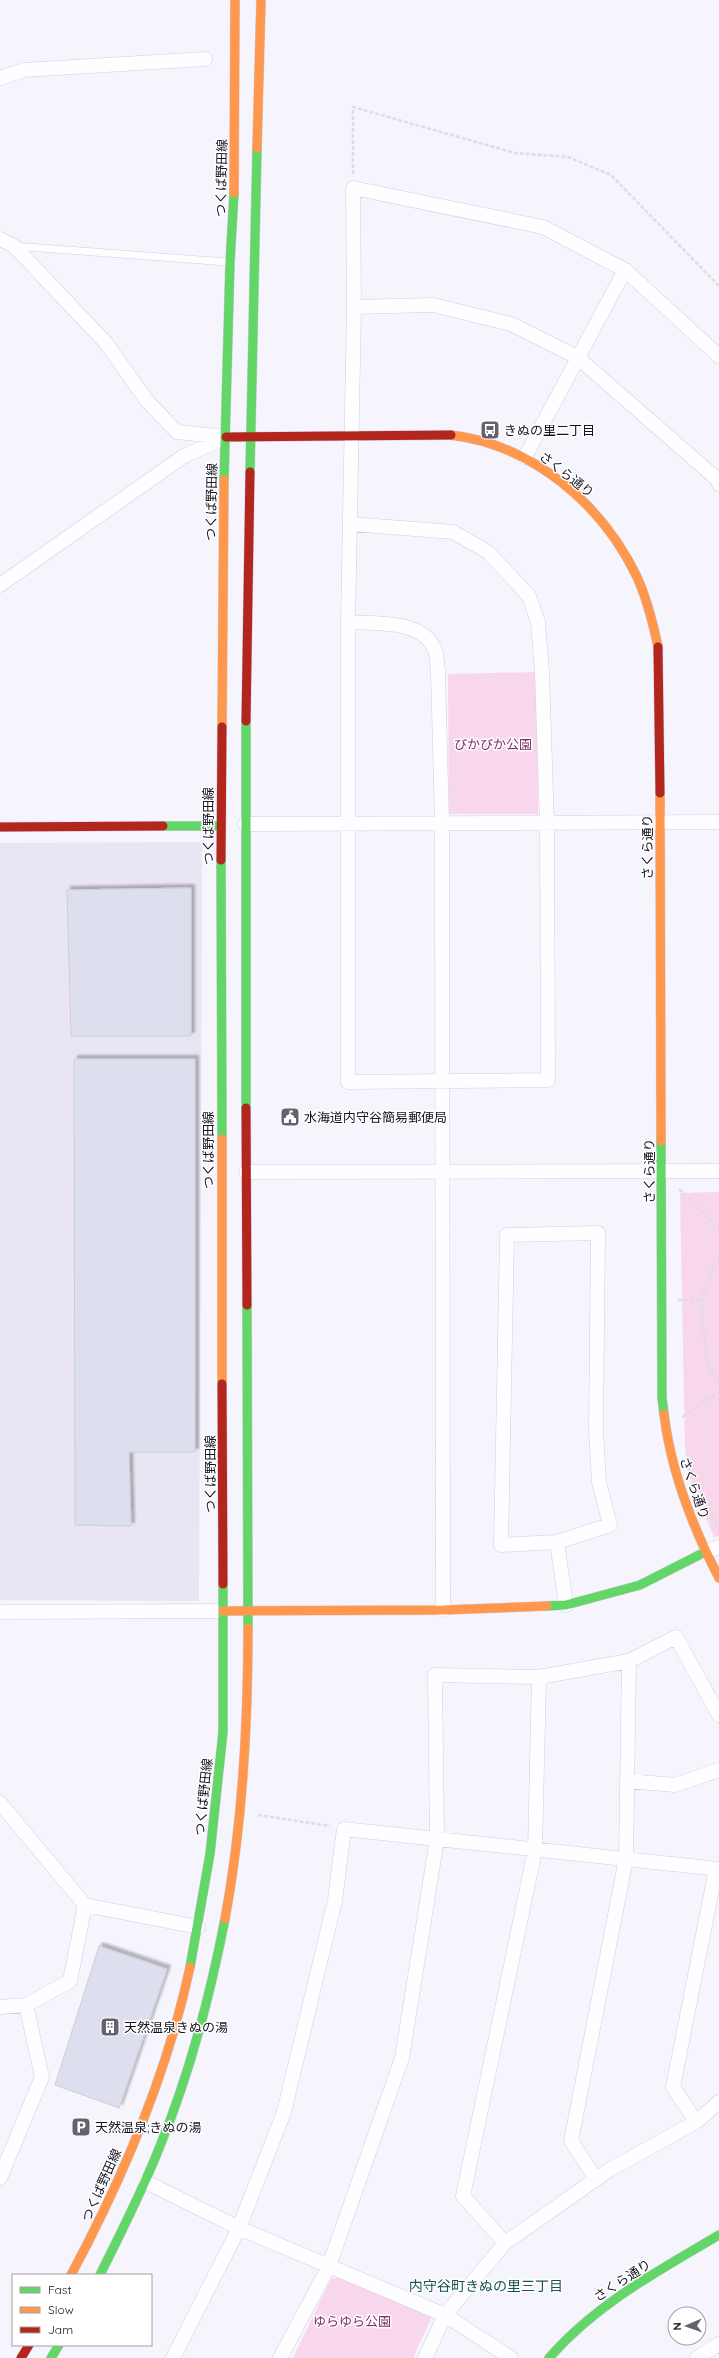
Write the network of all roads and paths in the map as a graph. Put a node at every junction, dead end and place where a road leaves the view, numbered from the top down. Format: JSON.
{"nodes":[{"id":1,"x":234,"y":0,"type":"edge"},
{"id":2,"x":261,"y":0,"type":"edge"},
{"id":3,"x":205,"y":59,"type":"dead end"},
{"id":4,"x":0,"y":78,"type":"edge"},
{"id":5,"x":353,"y":188,"type":"junction"},
{"id":6,"x":0,"y":239,"type":"edge"},
{"id":7,"x":14,"y":246,"type":"junction"},
{"id":8,"x":230,"y":263,"type":"junction"},
{"id":9,"x":625,"y":270,"type":"junction"},
{"id":10,"x":719,"y":286,"type":"edge"},
{"id":11,"x":354,"y":307,"type":"junction"},
{"id":12,"x":719,"y":356,"type":"edge"},
{"id":13,"x":577,"y":357,"type":"junction"},
{"id":14,"x":353,"y":435,"type":"junction"},
{"id":15,"x":251,"y":436,"type":"junction"},
{"id":16,"x":226,"y":437,"type":"junction"},
{"id":17,"x":525,"y":457,"type":"junction"},
{"id":18,"x":719,"y":484,"type":"edge"},
{"id":19,"x":351,"y":524,"type":"junction"},
{"id":20,"x":0,"y":586,"type":"edge"},
{"id":21,"x":348,"y":622,"type":"junction"},
{"id":22,"x":719,"y":822,"type":"edge"},
{"id":23,"x":442,"y":823,"type":"junction"},
{"id":24,"x":245,"y":824,"type":"junction"},
{"id":25,"x":348,"y":824,"type":"junction"},
{"id":26,"x":547,"y":824,"type":"junction"},
{"id":27,"x":660,"y":824,"type":"junction"},
{"id":28,"x":221,"y":826,"type":"junction"},
{"id":29,"x":0,"y":827,"type":"edge"},
{"id":30,"x":443,"y":1082,"type":"junction"},
{"id":31,"x":662,"y":1171,"type":"junction"},
{"id":32,"x":719,"y":1171,"type":"edge"},
{"id":33,"x":246,"y":1172,"type":"junction"},
{"id":34,"x":443,"y":1172,"type":"junction"},
{"id":35,"x":719,"y":1229,"type":"edge"},
{"id":36,"x":719,"y":1260,"type":"edge"},
{"id":37,"x":662,"y":1299,"type":"junction"},
{"id":38,"x":701,"y":1300,"type":"junction"},
{"id":39,"x":719,"y":1382,"type":"edge"},
{"id":40,"x":719,"y":1392,"type":"edge"},
{"id":41,"x":665,"y":1429,"type":"junction"},
{"id":42,"x":704,"y":1500,"type":"dead end"},
{"id":43,"x":718,"y":1527,"type":"edge"},
{"id":44,"x":557,"y":1542,"type":"junction"},
{"id":45,"x":719,"y":1547,"type":"edge"},
{"id":46,"x":705,"y":1552,"type":"junction"},
{"id":47,"x":719,"y":1578,"type":"edge"},
{"id":48,"x":566,"y":1606,"type":"junction"},
{"id":49,"x":443,"y":1610,"type":"junction"},
{"id":50,"x":223,"y":1611,"type":"junction"},
{"id":51,"x":248,"y":1611,"type":"junction"},
{"id":52,"x":0,"y":1612,"type":"edge"},
{"id":53,"x":629,"y":1661,"type":"junction"},
{"id":54,"x":539,"y":1677,"type":"junction"},
{"id":55,"x":719,"y":1715,"type":"edge"},
{"id":56,"x":719,"y":1770,"type":"edge"},
{"id":57,"x":627,"y":1781,"type":"junction"},
{"id":58,"x":0,"y":1802,"type":"edge"},
{"id":59,"x":240,"y":1812,"type":"junction"},
{"id":60,"x":344,"y":1829,"type":"junction"},
{"id":61,"x":437,"y":1839,"type":"junction"},
{"id":62,"x":536,"y":1850,"type":"junction"},
{"id":63,"x":626,"y":1859,"type":"junction"},
{"id":64,"x":717,"y":1869,"type":"edge"},
{"id":65,"x":85,"y":1905,"type":"junction"},
{"id":66,"x":198,"y":1927,"type":"junction"},
{"id":67,"x":26,"y":2005,"type":"junction"},
{"id":68,"x":0,"y":2007,"type":"edge"},
{"id":69,"x":719,"y":2102,"type":"edge"},
{"id":70,"x":696,"y":2122,"type":"junction"},
{"id":71,"x":0,"y":2178,"type":"edge"},
{"id":72,"x":596,"y":2179,"type":"junction"},
{"id":73,"x":146,"y":2182,"type":"junction"},
{"id":74,"x":239,"y":2228,"type":"junction"},
{"id":75,"x":719,"y":2235,"type":"edge"},
{"id":76,"x":505,"y":2243,"type":"junction"},
{"id":77,"x":329,"y":2266,"type":"junction"},
{"id":78,"x":72,"y":2274,"type":"edge"},
{"id":79,"x":100,"y":2274,"type":"edge"},
{"id":80,"x":445,"y":2315,"type":"junction"},
{"id":81,"x":28,"y":2346,"type":"edge"},
{"id":82,"x":58,"y":2346,"type":"edge"},
{"id":83,"x":717,"y":2349,"type":"edge"},
{"id":84,"x":21,"y":2358,"type":"edge"},
{"id":85,"x":51,"y":2358,"type":"edge"},
{"id":86,"x":173,"y":2358,"type":"edge"},
{"id":87,"x":280,"y":2358,"type":"edge"},
{"id":88,"x":425,"y":2358,"type":"edge"},
{"id":89,"x":511,"y":2358,"type":"edge"},
{"id":90,"x":549,"y":2358,"type":"edge"},
{"id":91,"x":698,"y":2358,"type":"edge"}],
"edges":[{"from":1,"to":8,"type":"main road","name":"つくば野田線"},
{"from":2,"to":15,"type":"main road"},
{"from":3,"to":4,"type":"street"},
{"from":5,"to":9,"type":"street"},
{"from":5,"to":10,"type":"path"},
{"from":5,"to":11,"type":"street"},
{"from":6,"to":7,"type":"street"},
{"from":7,"to":8,"type":"lane"},
{"from":7,"to":16,"type":"street"},
{"from":8,"to":16,"type":"main road","name":"つくば野田線"},
{"from":9,"to":12,"type":"street"},
{"from":9,"to":13,"type":"street"},
{"from":11,"to":13,"type":"street"},
{"from":11,"to":14,"type":"street"},
{"from":13,"to":17,"type":"street"},
{"from":13,"to":18,"type":"street"},
{"from":14,"to":15,"type":"main road","name":"さくら通り"},
{"from":14,"to":17,"type":"main road","name":"さくら通り"},
{"from":14,"to":19,"type":"street"},
{"from":15,"to":16,"type":"main road","name":"さくら通り"},
{"from":15,"to":24,"type":"main road"},
{"from":16,"to":20,"type":"street"},
{"from":16,"to":28,"type":"main road","name":"つくば野田線"},
{"from":17,"to":27,"type":"main road","name":"さくら通り"},
{"from":19,"to":21,"type":"street"},
{"from":19,"to":26,"type":"street"},
{"from":21,"to":23,"type":"street"},
{"from":21,"to":25,"type":"street"},
{"from":22,"to":27,"type":"street"},
{"from":23,"to":25,"type":"street"},
{"from":23,"to":26,"type":"street"},
{"from":23,"to":30,"type":"street"},
{"from":24,"to":25,"type":"street"},
{"from":24,"to":33,"type":"main road"},
{"from":25,"to":30,"type":"street"},
{"from":26,"to":27,"type":"street"},
{"from":26,"to":30,"type":"street"},
{"from":27,"to":31,"type":"main road","name":"さくら通り"},
{"from":28,"to":29,"type":"main road"},
{"from":28,"to":50,"type":"main road","name":"つくば野田線"},
{"from":30,"to":34,"type":"street"},
{"from":31,"to":32,"type":"street"},
{"from":31,"to":34,"type":"street"},
{"from":31,"to":35,"type":"path"},
{"from":31,"to":37,"type":"main road","name":"さくら通り"},
{"from":33,"to":34,"type":"street"},
{"from":33,"to":51,"type":"main road"},
{"from":34,"to":49,"type":"street"},
{"from":36,"to":38,"type":"path"},
{"from":37,"to":38,"type":"path"},
{"from":37,"to":41,"type":"main road","name":"さくら通り"},
{"from":38,"to":39,"type":"path"},
{"from":40,"to":41,"type":"path"},
{"from":41,"to":46,"type":"main road","name":"さくら通り"},
{"from":42,"to":43,"type":"path"},
{"from":44,"to":44,"type":"street"},
{"from":44,"to":48,"type":"street"},
{"from":45,"to":46,"type":"street"},
{"from":46,"to":47,"type":"main road","name":"さくら通り"},
{"from":46,"to":48,"type":"main road"},
{"from":48,"to":49,"type":"main road"},
{"from":49,"to":51,"type":"main road"},
{"from":50,"to":51,"type":"main road"},
{"from":50,"to":52,"type":"street"},
{"from":50,"to":66,"type":"main road","name":"つくば野田線"},
{"from":51,"to":59,"type":"main road"},
{"from":53,"to":54,"type":"street"},
{"from":53,"to":55,"type":"street"},
{"from":53,"to":57,"type":"street"},
{"from":54,"to":61,"type":"street"},
{"from":54,"to":62,"type":"street"},
{"from":56,"to":57,"type":"street"},
{"from":57,"to":63,"type":"street"},
{"from":58,"to":65,"type":"street"},
{"from":59,"to":60,"type":"path"},
{"from":59,"to":73,"type":"main road"},
{"from":60,"to":61,"type":"street"},
{"from":60,"to":74,"type":"street"},
{"from":61,"to":62,"type":"street"},
{"from":61,"to":77,"type":"street"},
{"from":62,"to":63,"type":"street"},
{"from":62,"to":76,"type":"street"},
{"from":63,"to":64,"type":"street"},
{"from":63,"to":72,"type":"street"},
{"from":64,"to":70,"type":"street"},
{"from":65,"to":66,"type":"street"},
{"from":65,"to":67,"type":"street"},
{"from":66,"to":78,"type":"main road","name":"つくば野田線"},
{"from":67,"to":68,"type":"street"},
{"from":67,"to":71,"type":"street"},
{"from":69,"to":70,"type":"street"},
{"from":70,"to":72,"type":"street"},
{"from":72,"to":76,"type":"street"},
{"from":73,"to":74,"type":"street"},
{"from":73,"to":79,"type":"main road"},
{"from":74,"to":77,"type":"street"},
{"from":74,"to":86,"type":"street"},
{"from":75,"to":90,"type":"main road","name":"さくら通り"},
{"from":76,"to":80,"type":"street"},
{"from":77,"to":80,"type":"street"},
{"from":77,"to":87,"type":"street"},
{"from":80,"to":88,"type":"street"},
{"from":80,"to":89,"type":"street"},
{"from":81,"to":84,"type":"main road"},
{"from":82,"to":85,"type":"main road"},
{"from":83,"to":91,"type":"street"}]}
